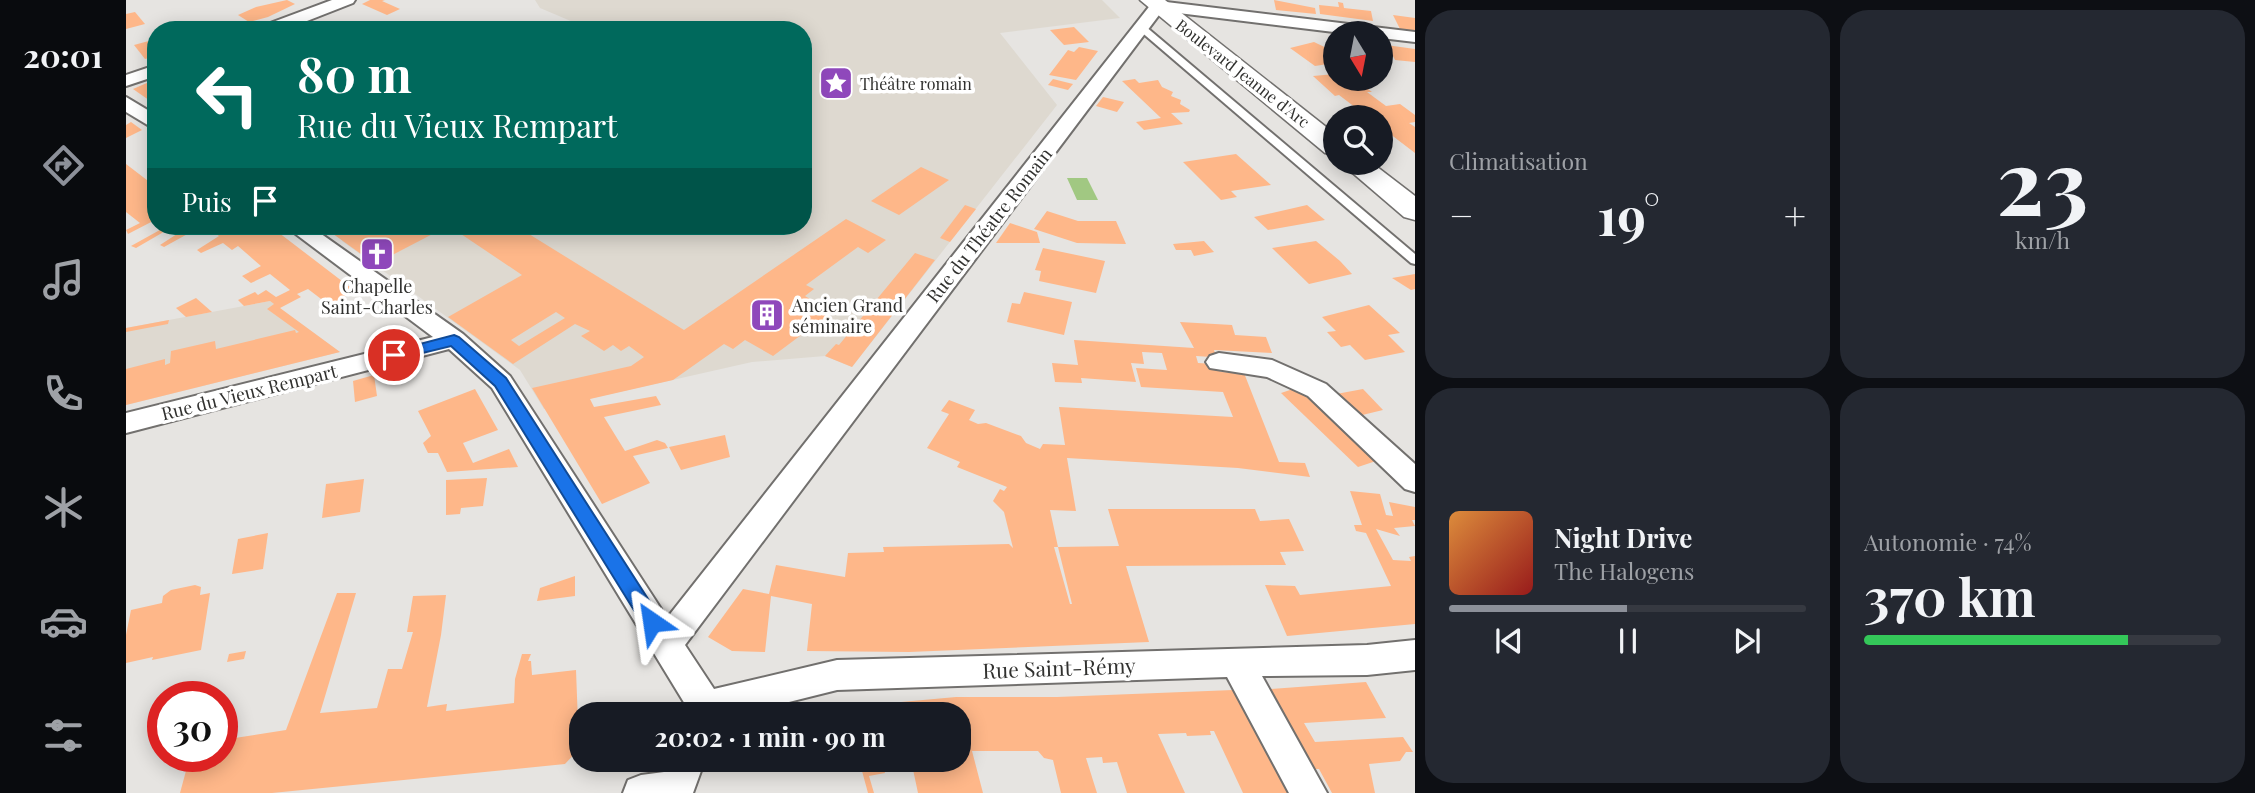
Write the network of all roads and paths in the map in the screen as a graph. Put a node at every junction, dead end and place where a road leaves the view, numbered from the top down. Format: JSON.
{"nodes":[{"id":1,"x":347,"y":0,"type":"edge"},
{"id":2,"x":1200,"y":0,"type":"edge"},
{"id":3,"x":1154,"y":3,"type":"edge"},
{"id":4,"x":1217,"y":6,"type":"edge"},
{"id":5,"x":292,"y":21,"type":"edge"},
{"id":6,"x":1142,"y":28,"type":"junction"},
{"id":7,"x":1415,"y":37,"type":"edge"},
{"id":8,"x":147,"y":74,"type":"edge"},
{"id":9,"x":126,"y":81,"type":"edge"},
{"id":10,"x":126,"y":103,"type":"edge"},
{"id":11,"x":147,"y":118,"type":"edge"},
{"id":12,"x":1323,"y":137,"type":"edge"},
{"id":13,"x":1370,"y":175,"type":"edge"},
{"id":14,"x":1415,"y":211,"type":"edge"},
{"id":15,"x":308,"y":235,"type":"edge"},
{"id":16,"x":1415,"y":260,"type":"edge"},
{"id":17,"x":454,"y":340,"type":"junction"},
{"id":18,"x":1219,"y":362,"type":"dead end"},
{"id":19,"x":126,"y":423,"type":"edge"},
{"id":20,"x":1415,"y":481,"type":"edge"},
{"id":21,"x":666,"y":644,"type":"junction"},
{"id":22,"x":1415,"y":655,"type":"edge"},
{"id":23,"x":1236,"y":662,"type":"junction"},
{"id":24,"x":700,"y":702,"type":"edge"},
{"id":25,"x":735,"y":702,"type":"edge"},
{"id":26,"x":1309,"y":793,"type":"edge"}],
"edges":[{"from":1,"to":5,"type":"street"},
{"from":2,"to":3,"type":"street"},
{"from":3,"to":4,"type":"street"},
{"from":3,"to":6,"type":"street","name":"Rue du Théatre Romain"},
{"from":3,"to":12,"type":"street","name":"Boulevard Jeanne d'Arc"},
{"from":4,"to":7,"type":"street"},
{"from":6,"to":16,"type":"lane"},
{"from":6,"to":21,"type":"street","name":"Rue du Théatre Romain"},
{"from":8,"to":9,"type":"street"},
{"from":10,"to":11,"type":"street"},
{"from":13,"to":14,"type":"street"},
{"from":15,"to":17,"type":"street"},
{"from":17,"to":19,"type":"street","name":"Rue du Vieux Rempart"},
{"from":17,"to":21,"type":"street"},
{"from":18,"to":20,"type":"street"},
{"from":21,"to":24,"type":"street"},
{"from":22,"to":23,"type":"street","name":"Rue Saint-Rémy"},
{"from":23,"to":25,"type":"street","name":"Rue Saint-Rémy"},
{"from":23,"to":26,"type":"street"}]}
